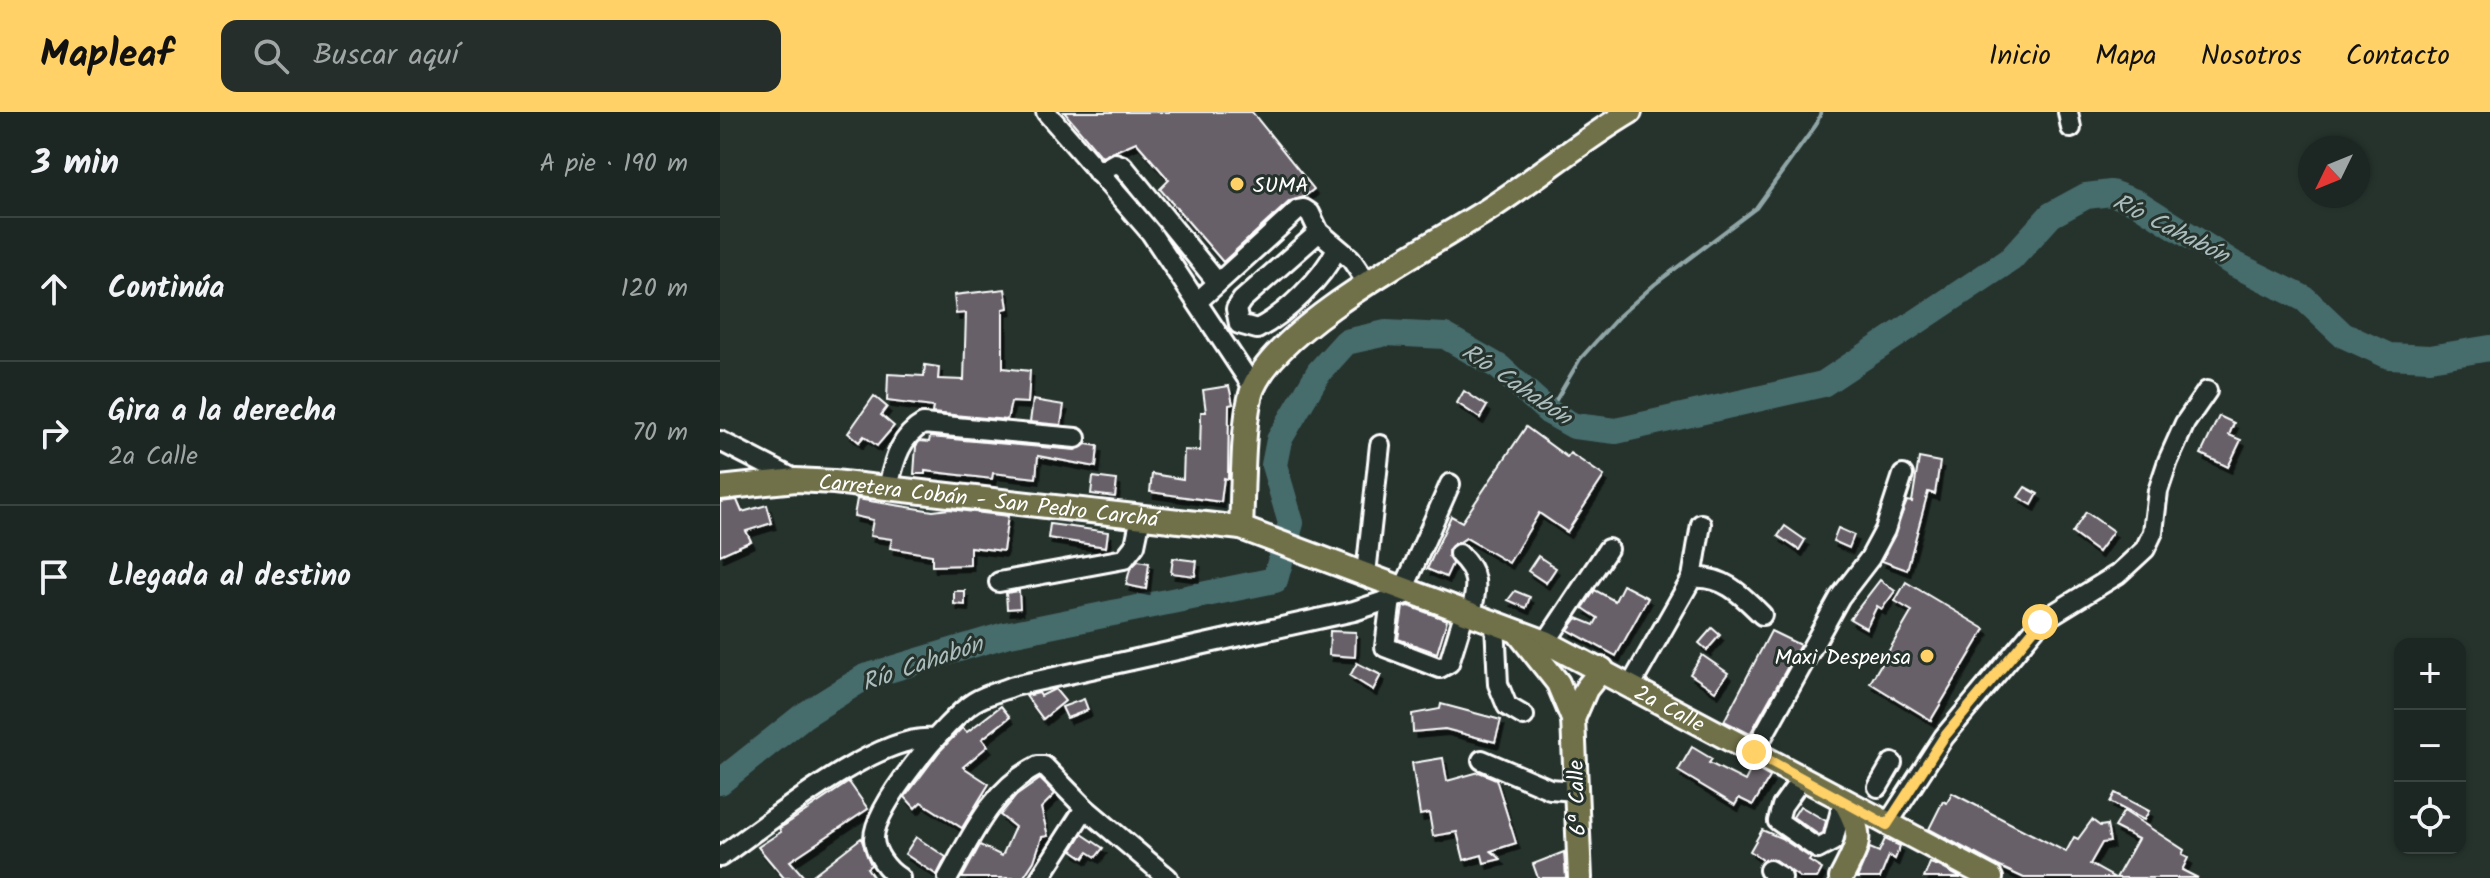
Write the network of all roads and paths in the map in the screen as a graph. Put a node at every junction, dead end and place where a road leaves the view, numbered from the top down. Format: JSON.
{"nodes":[{"id":1,"x":1046,"y":112,"type":"edge"},
{"id":2,"x":1630,"y":112,"type":"edge"},
{"id":3,"x":1098,"y":173,"type":"junction"},
{"id":4,"x":1319,"y":232,"type":"junction"},
{"id":5,"x":1336,"y":250,"type":"junction"},
{"id":6,"x":1217,"y":282,"type":"junction"},
{"id":7,"x":1368,"y":284,"type":"junction"},
{"id":8,"x":1197,"y":302,"type":"junction"},
{"id":9,"x":1253,"y":387,"type":"junction"},
{"id":10,"x":2207,"y":391,"type":"dead end"},
{"id":11,"x":1076,"y":438,"type":"dead end"},
{"id":12,"x":720,"y":441,"type":"edge"},
{"id":13,"x":1380,"y":445,"type":"dead end"},
{"id":14,"x":1903,"y":475,"type":"dead end"},
{"id":15,"x":796,"y":480,"type":"junction"},
{"id":16,"x":1450,"y":484,"type":"dead end"},
{"id":17,"x":888,"y":487,"type":"junction"},
{"id":18,"x":720,"y":488,"type":"edge"},
{"id":19,"x":1141,"y":517,"type":"junction"},
{"id":20,"x":1701,"y":524,"type":"dead end"},
{"id":21,"x":1249,"y":531,"type":"junction"},
{"id":22,"x":1608,"y":549,"type":"dead end"},
{"id":23,"x":1459,"y":554,"type":"dead end"},
{"id":24,"x":1366,"y":574,"type":"junction"},
{"id":25,"x":1692,"y":578,"type":"junction"},
{"id":26,"x":999,"y":582,"type":"dead end"},
{"id":27,"x":1402,"y":593,"type":"junction"},
{"id":28,"x":1468,"y":613,"type":"junction"},
{"id":29,"x":1762,"y":615,"type":"dead end"},
{"id":30,"x":1495,"y":623,"type":"junction"},
{"id":31,"x":1517,"y":631,"type":"junction"},
{"id":32,"x":1546,"y":642,"type":"junction"},
{"id":33,"x":1602,"y":669,"type":"junction"},
{"id":34,"x":1631,"y":685,"type":"junction"},
{"id":35,"x":1524,"y":716,"type":"dead end"},
{"id":36,"x":1573,"y":719,"type":"junction"},
{"id":37,"x":933,"y":739,"type":"junction"},
{"id":38,"x":1754,"y":752,"type":"junction"},
{"id":39,"x":1482,"y":760,"type":"dead end"},
{"id":40,"x":1892,"y":763,"type":"dead end"},
{"id":41,"x":1802,"y":778,"type":"junction"},
{"id":42,"x":1878,"y":787,"type":"dead end"},
{"id":43,"x":1575,"y":791,"type":"junction"},
{"id":44,"x":1844,"y":803,"type":"junction"},
{"id":45,"x":1085,"y":808,"type":"junction"},
{"id":46,"x":1887,"y":825,"type":"junction"},
{"id":47,"x":720,"y":857,"type":"edge"},
{"id":48,"x":900,"y":878,"type":"edge"},
{"id":49,"x":948,"y":878,"type":"edge"},
{"id":50,"x":1040,"y":878,"type":"edge"},
{"id":51,"x":1168,"y":878,"type":"edge"},
{"id":52,"x":1580,"y":878,"type":"edge"},
{"id":53,"x":1841,"y":878,"type":"edge"},
{"id":54,"x":1991,"y":878,"type":"edge"}],
"edges":[{"from":1,"to":3,"type":"street"},
{"from":2,"to":7,"type":"main road"},
{"from":3,"to":6,"type":"street"},
{"from":3,"to":8,"type":"street"},
{"from":4,"to":5,"type":"street"},
{"from":4,"to":5,"type":"street"},
{"from":4,"to":6,"type":"street"},
{"from":5,"to":7,"type":"street"},
{"from":6,"to":8,"type":"street"},
{"from":7,"to":9,"type":"main road"},
{"from":8,"to":9,"type":"street"},
{"from":9,"to":21,"type":"main road"},
{"from":10,"to":46,"type":"street"},
{"from":11,"to":17,"type":"street"},
{"from":12,"to":15,"type":"street"},
{"from":13,"to":24,"type":"street"},
{"from":14,"to":38,"type":"street"},
{"from":15,"to":17,"type":"main road","name":"Carretera Cobán - San Pedro Carchá"},
{"from":15,"to":18,"type":"main road","name":"Carretera Cobán - San Pedro Carchá"},
{"from":16,"to":27,"type":"street"},
{"from":17,"to":19,"type":"main road","name":"Carretera Cobán - San Pedro Carchá"},
{"from":19,"to":21,"type":"main road","name":"Carretera Cobán - San Pedro Carchá"},
{"from":19,"to":26,"type":"street"},
{"from":20,"to":25,"type":"street"},
{"from":21,"to":24,"type":"main road","name":"Carretera Cobán - San Pedro Carchá"},
{"from":22,"to":32,"type":"street"},
{"from":23,"to":28,"type":"street"},
{"from":24,"to":27,"type":"main road","name":"2a Calle"},
{"from":25,"to":29,"type":"street"},
{"from":25,"to":34,"type":"street"},
{"from":27,"to":28,"type":"main road","name":"2a Calle"},
{"from":27,"to":28,"type":"street"},
{"from":27,"to":37,"type":"street"},
{"from":28,"to":30,"type":"main road","name":"2a Calle"},
{"from":30,"to":31,"type":"main road","name":"2a Calle"},
{"from":30,"to":35,"type":"street"},
{"from":31,"to":32,"type":"main road","name":"2a Calle"},
{"from":31,"to":36,"type":"main road","name":"6ª Calle"},
{"from":32,"to":33,"type":"main road","name":"2a Calle"},
{"from":33,"to":34,"type":"main road","name":"2a Calle"},
{"from":33,"to":36,"type":"main road","name":"6ª Calle"},
{"from":34,"to":38,"type":"main road","name":"2a Calle"},
{"from":36,"to":43,"type":"main road","name":"6ª Calle"},
{"from":37,"to":47,"type":"street"},
{"from":37,"to":48,"type":"street"},
{"from":38,"to":41,"type":"main road","name":"2a Calle"},
{"from":39,"to":43,"type":"street"},
{"from":40,"to":42,"type":"street"},
{"from":41,"to":44,"type":"main road","name":"2a Calle"},
{"from":41,"to":44,"type":"street"},
{"from":43,"to":52,"type":"main road","name":"6ª Calle"},
{"from":44,"to":46,"type":"main road","name":"2a Calle"},
{"from":44,"to":53,"type":"main road"},
{"from":45,"to":49,"type":"street"},
{"from":45,"to":50,"type":"street"},
{"from":45,"to":51,"type":"street"},
{"from":46,"to":54,"type":"main road","name":"2a Calle"}]}
